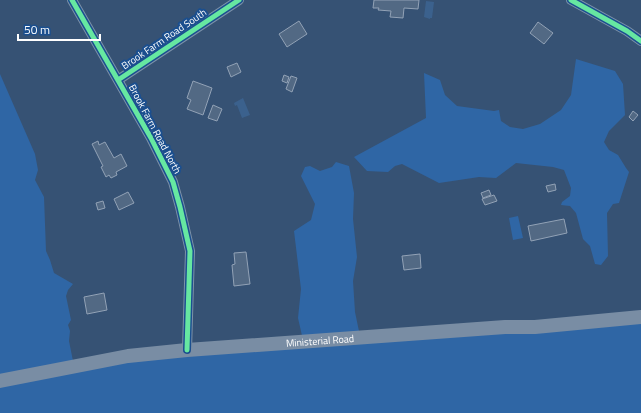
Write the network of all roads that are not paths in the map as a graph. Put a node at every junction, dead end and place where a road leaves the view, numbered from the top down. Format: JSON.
{"nodes":[{"id":1,"x":72,"y":0,"type":"edge"},
{"id":2,"x":239,"y":0,"type":"edge"},
{"id":3,"x":571,"y":0,"type":"edge"},
{"id":4,"x":641,"y":41,"type":"edge"},
{"id":5,"x":118,"y":80,"type":"junction"},
{"id":6,"x":641,"y":317,"type":"edge"},
{"id":7,"x":187,"y":350,"type":"junction"},
{"id":8,"x":0,"y":381,"type":"edge"}],
"edges":[{"from":1,"to":5,"type":"street","name":"Brook Farm Road North"},
{"from":2,"to":5,"type":"street","name":"Brook Farm Road South"},
{"from":3,"to":4,"type":"street"},
{"from":5,"to":7,"type":"street","name":"Brook Farm Road North"},
{"from":6,"to":7,"type":"main road","name":"Ministerial Road"},
{"from":7,"to":8,"type":"main road","name":"Ministerial Road"}]}
